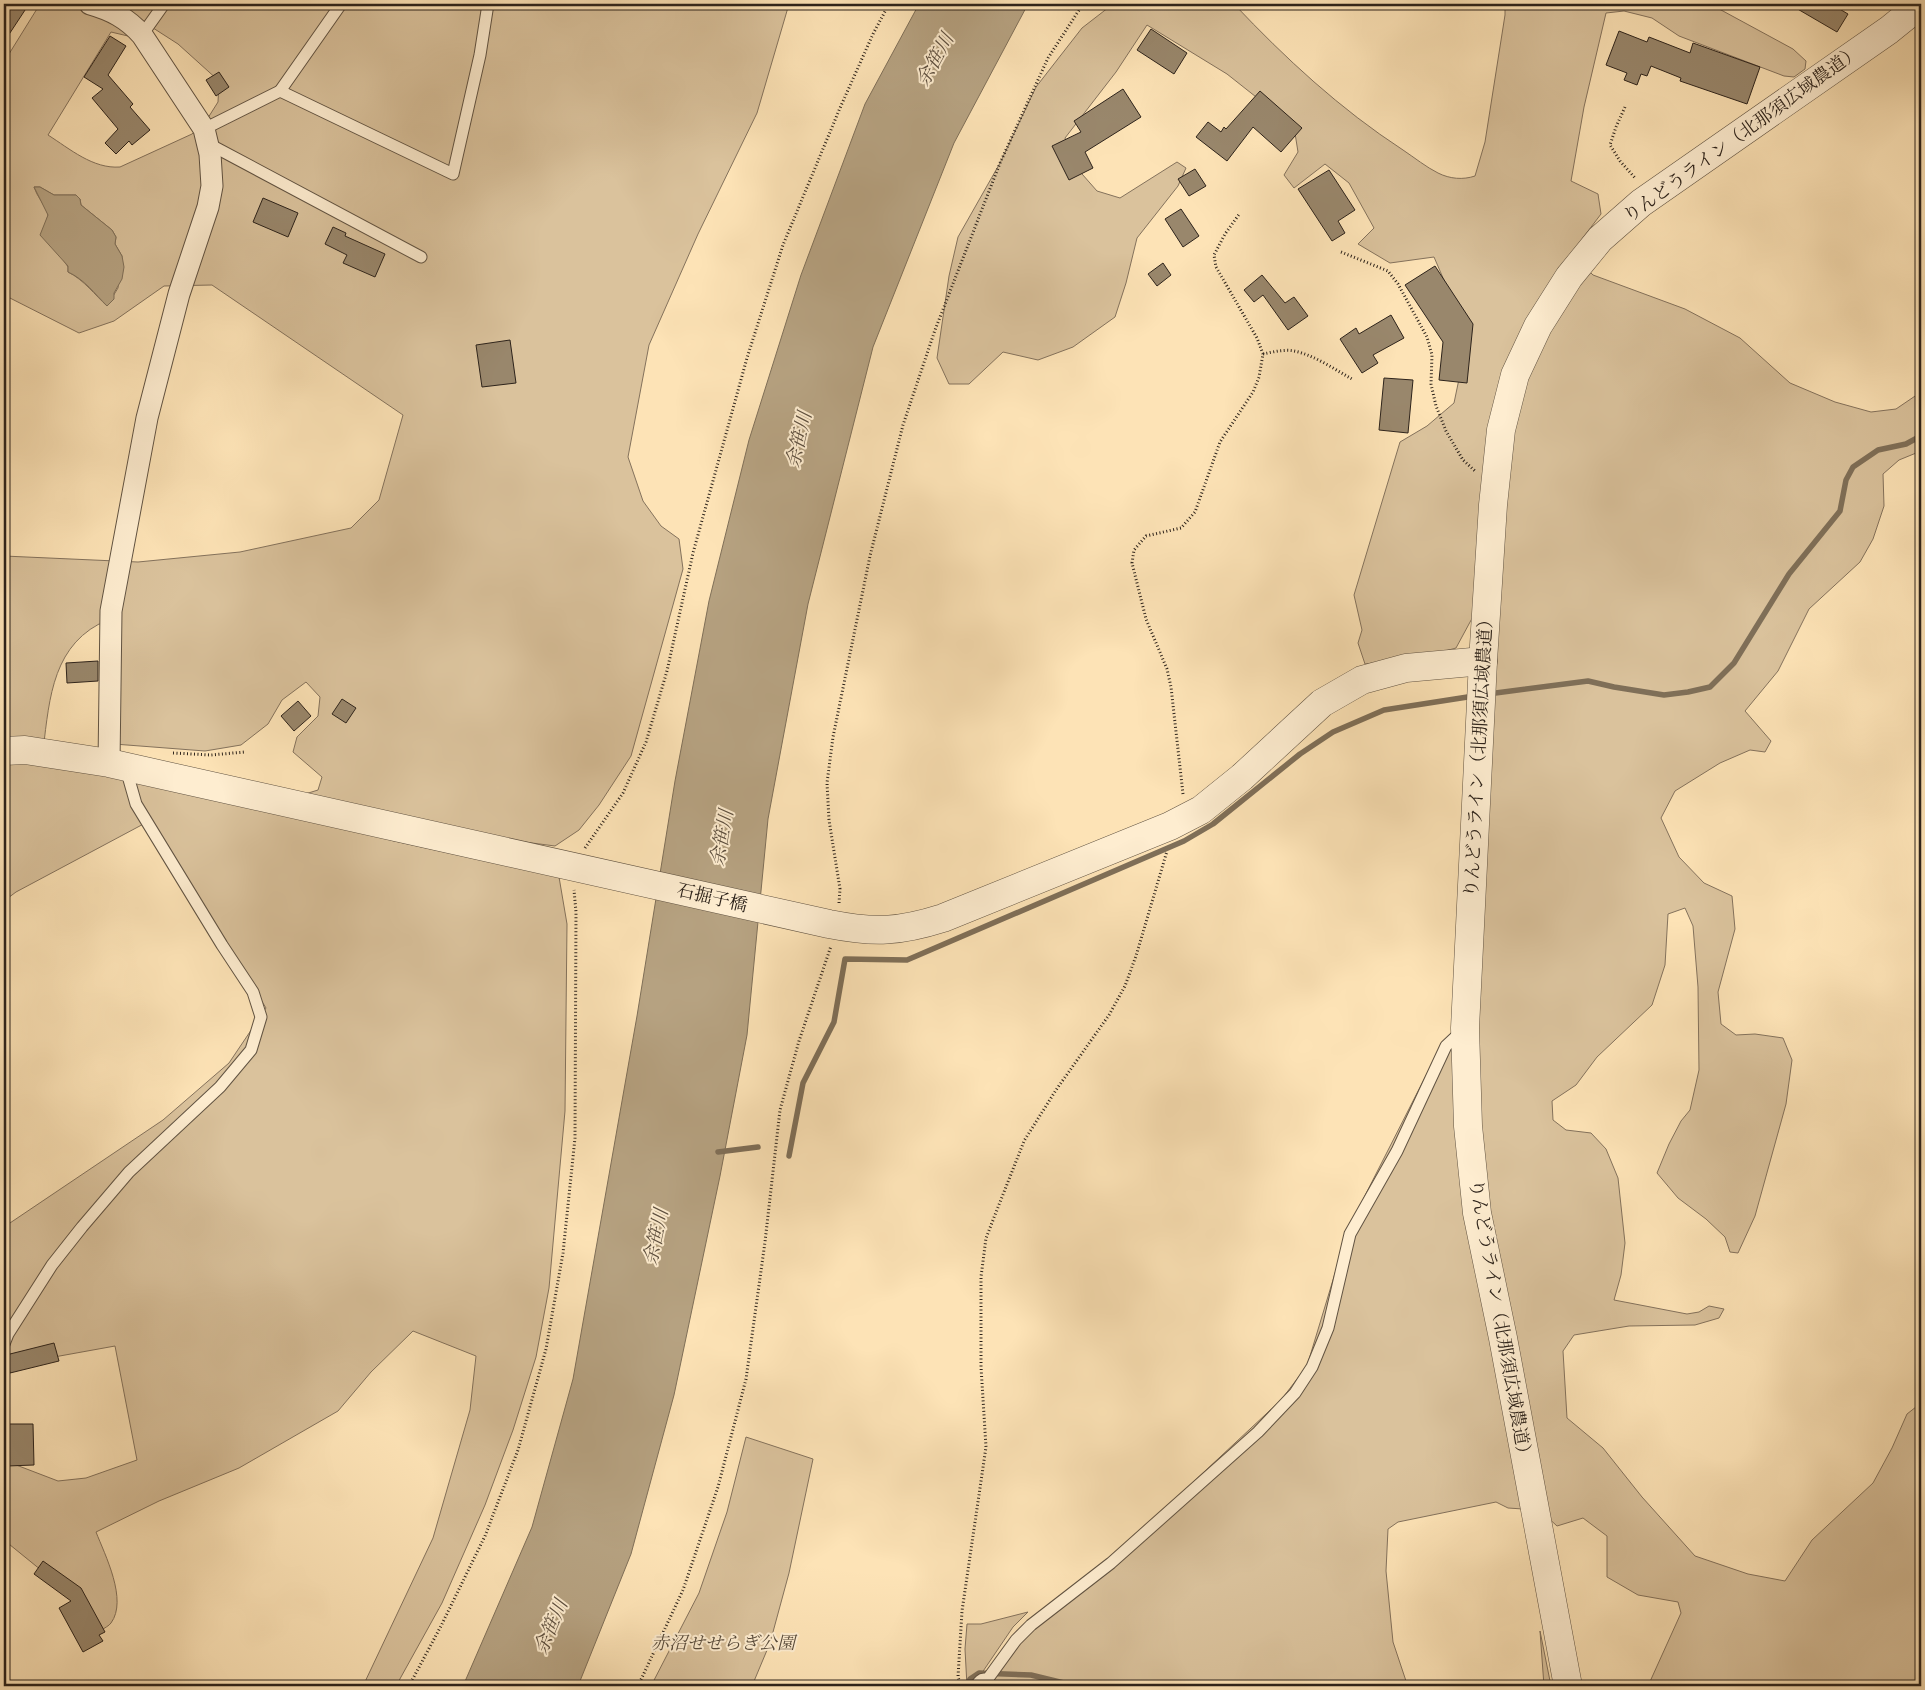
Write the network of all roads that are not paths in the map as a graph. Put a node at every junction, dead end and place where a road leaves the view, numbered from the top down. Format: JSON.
{"nodes":[{"id":1,"x":90,"y":4,"type":"edge"},
{"id":2,"x":164,"y":4,"type":"edge"},
{"id":3,"x":341,"y":4,"type":"edge"},
{"id":4,"x":1921,"y":4,"type":"edge"},
{"id":5,"x":486,"y":5,"type":"edge"},
{"id":6,"x":142,"y":34,"type":"junction"},
{"id":7,"x":280,"y":92,"type":"junction"},
{"id":8,"x":205,"y":136,"type":"junction"},
{"id":9,"x":421,"y":257,"type":"dead end"},
{"id":10,"x":1483,"y":661,"type":"junction"},
{"id":11,"x":4,"y":751,"type":"edge"},
{"id":12,"x":117,"y":765,"type":"junction"},
{"id":13,"x":1465,"y":1028,"type":"junction"},
{"id":14,"x":4,"y":1344,"type":"edge"},
{"id":15,"x":983,"y":1685,"type":"edge"},
{"id":16,"x":1568,"y":1686,"type":"edge"}],
"edges":[{"from":1,"to":6,"type":"street"},
{"from":2,"to":6,"type":"lane"},
{"from":3,"to":7,"type":"lane"},
{"from":4,"to":10,"type":"street","name":"りんどうライン（北那須広域農道）"},
{"from":5,"to":7,"type":"lane"},
{"from":6,"to":8,"type":"street"},
{"from":7,"to":8,"type":"lane"},
{"from":8,"to":9,"type":"lane"},
{"from":8,"to":12,"type":"street"},
{"from":10,"to":12,"type":"street","name":"石掘子橋"},
{"from":10,"to":13,"type":"street","name":"りんどうライン（北那須広域農道）"},
{"from":11,"to":12,"type":"street","name":"石掘子橋"},
{"from":12,"to":14,"type":"lane"},
{"from":13,"to":15,"type":"lane"},
{"from":13,"to":16,"type":"street","name":"りんどうライン（北那須広域農道）"}]}
